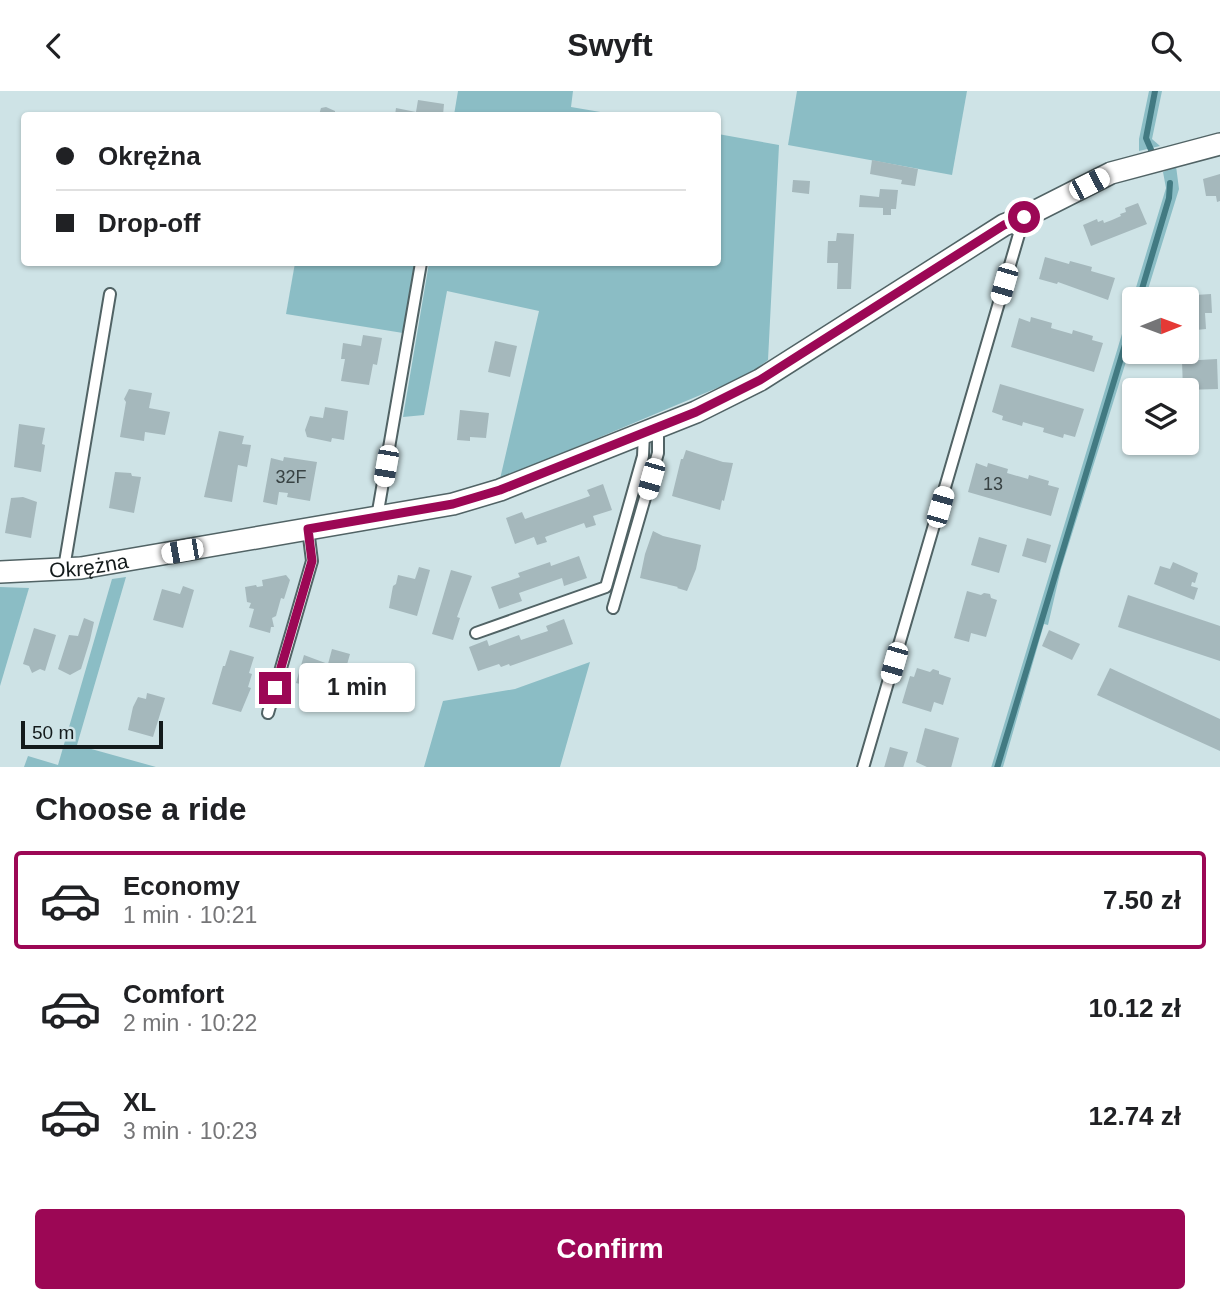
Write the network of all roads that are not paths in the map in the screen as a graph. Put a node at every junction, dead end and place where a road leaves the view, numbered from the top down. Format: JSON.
{"nodes":[{"id":1,"x":1220,"y":144,"type":"edge"},
{"id":2,"x":1024,"y":217,"type":"junction"},
{"id":3,"x":420,"y":266,"type":"edge"},
{"id":4,"x":110,"y":294,"type":"dead end"},
{"id":5,"x":651,"y":431,"type":"junction"},
{"id":6,"x":377,"y":517,"type":"junction"},
{"id":7,"x":308,"y":529,"type":"junction"},
{"id":8,"x":64,"y":568,"type":"junction"},
{"id":9,"x":0,"y":572,"type":"edge"},
{"id":10,"x":613,"y":608,"type":"dead end"},
{"id":11,"x":475,"y":633,"type":"dead end"},
{"id":12,"x":268,"y":713,"type":"dead end"},
{"id":13,"x":863,"y":767,"type":"edge"}],
"edges":[{"from":1,"to":2,"type":"street","name":"Okrężna"},
{"from":2,"to":5,"type":"street","name":"Okrężna"},
{"from":2,"to":13,"type":"lane"},
{"from":3,"to":6,"type":"lane"},
{"from":4,"to":8,"type":"lane"},
{"from":5,"to":6,"type":"street","name":"Okrężna"},
{"from":5,"to":10,"type":"lane"},
{"from":5,"to":11,"type":"lane"},
{"from":6,"to":7,"type":"street","name":"Okrężna"},
{"from":7,"to":8,"type":"street","name":"Okrężna"},
{"from":7,"to":12,"type":"lane"},
{"from":8,"to":9,"type":"street","name":"Okrężna"}]}
